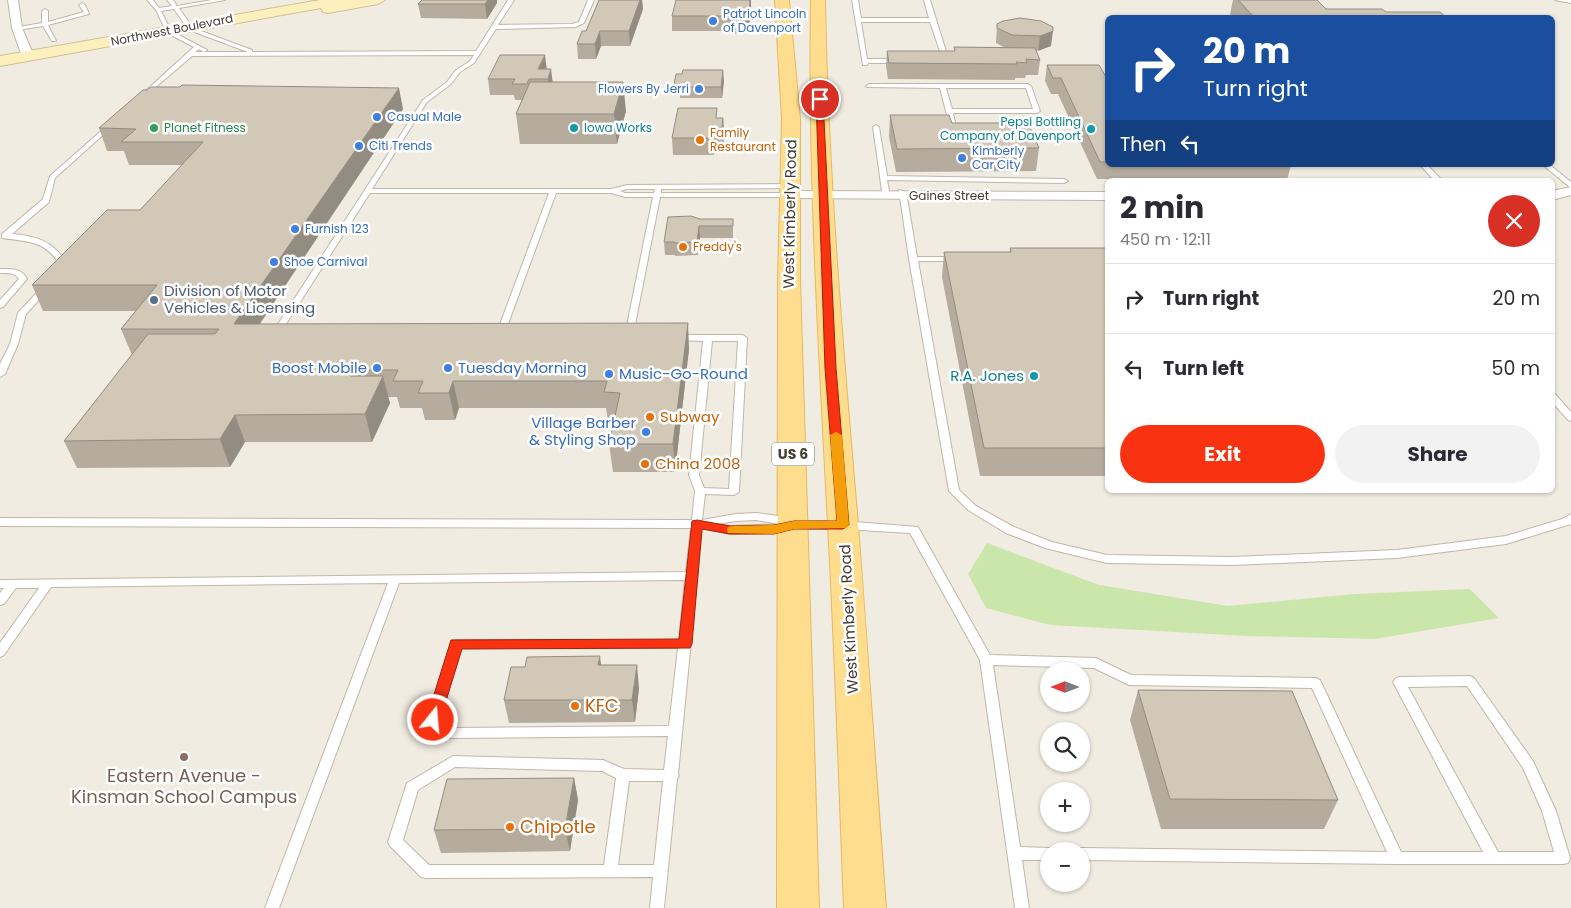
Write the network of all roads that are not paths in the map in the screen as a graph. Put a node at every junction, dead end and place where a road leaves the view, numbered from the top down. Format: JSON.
{"nodes":[{"id":1,"x":13,"y":0,"type":"edge"},
{"id":2,"x":150,"y":0,"type":"edge"},
{"id":3,"x":170,"y":0,"type":"edge"},
{"id":4,"x":222,"y":0,"type":"edge"},
{"id":5,"x":344,"y":0,"type":"edge"},
{"id":6,"x":378,"y":0,"type":"edge"},
{"id":7,"x":511,"y":0,"type":"edge"},
{"id":8,"x":591,"y":0,"type":"edge"},
{"id":9,"x":782,"y":0,"type":"edge"},
{"id":10,"x":818,"y":0,"type":"edge"},
{"id":11,"x":855,"y":0,"type":"edge"},
{"id":12,"x":927,"y":0,"type":"edge"},
{"id":13,"x":1558,"y":0,"type":"edge"},
{"id":14,"x":1571,"y":1,"type":"edge"},
{"id":15,"x":82,"y":5,"type":"dead end"},
{"id":16,"x":176,"y":8,"type":"junction"},
{"id":17,"x":158,"y":10,"type":"junction"},
{"id":18,"x":45,"y":11,"type":"dead end"},
{"id":19,"x":858,"y":20,"type":"junction"},
{"id":20,"x":932,"y":20,"type":"junction"},
{"id":21,"x":45,"y":24,"type":"junction"},
{"id":22,"x":494,"y":27,"type":"junction"},
{"id":23,"x":18,"y":28,"type":"junction"},
{"id":24,"x":193,"y":28,"type":"junction"},
{"id":25,"x":169,"y":32,"type":"junction"},
{"id":26,"x":54,"y":40,"type":"dead end"},
{"id":27,"x":198,"y":47,"type":"junction"},
{"id":28,"x":477,"y":53,"type":"junction"},
{"id":29,"x":191,"y":54,"type":"junction"},
{"id":30,"x":213,"y":54,"type":"junction"},
{"id":31,"x":256,"y":54,"type":"junction"},
{"id":32,"x":28,"y":56,"type":"junction"},
{"id":33,"x":0,"y":61,"type":"edge"},
{"id":34,"x":906,"y":61,"type":"edge"},
{"id":35,"x":938,"y":61,"type":"edge"},
{"id":36,"x":869,"y":86,"type":"dead end"},
{"id":37,"x":943,"y":86,"type":"junction"},
{"id":38,"x":138,"y":101,"type":"edge"},
{"id":39,"x":949,"y":111,"type":"junction"},
{"id":40,"x":119,"y":118,"type":"edge"},
{"id":41,"x":876,"y":127,"type":"dead end"},
{"id":42,"x":953,"y":127,"type":"edge"},
{"id":43,"x":1425,"y":167,"type":"edge"},
{"id":44,"x":1548,"y":167,"type":"edge"},
{"id":45,"x":1436,"y":178,"type":"edge"},
{"id":46,"x":1064,"y":181,"type":"dead end"},
{"id":47,"x":1571,"y":186,"type":"edge"},
{"id":48,"x":885,"y":188,"type":"junction"},
{"id":49,"x":367,"y":190,"type":"junction"},
{"id":50,"x":1571,"y":190,"type":"edge"},
{"id":51,"x":553,"y":191,"type":"junction"},
{"id":52,"x":657,"y":191,"type":"junction"},
{"id":53,"x":790,"y":191,"type":"junction"},
{"id":54,"x":823,"y":191,"type":"junction"},
{"id":55,"x":903,"y":194,"type":"junction"},
{"id":56,"x":1555,"y":195,"type":"edge"},
{"id":57,"x":1105,"y":196,"type":"edge"},
{"id":58,"x":912,"y":259,"type":"junction"},
{"id":59,"x":961,"y":259,"type":"edge"},
{"id":60,"x":0,"y":271,"type":"edge"},
{"id":61,"x":58,"y":276,"type":"edge"},
{"id":62,"x":52,"y":282,"type":"edge"},
{"id":63,"x":0,"y":305,"type":"edge"},
{"id":64,"x":283,"y":338,"type":"edge"},
{"id":65,"x":488,"y":338,"type":"edge"},
{"id":66,"x":498,"y":338,"type":"junction"},
{"id":67,"x":508,"y":338,"type":"edge"},
{"id":68,"x":619,"y":338,"type":"edge"},
{"id":69,"x":629,"y":338,"type":"junction"},
{"id":70,"x":638,"y":338,"type":"edge"},
{"id":71,"x":665,"y":338,"type":"edge"},
{"id":72,"x":708,"y":338,"type":"junction"},
{"id":73,"x":0,"y":374,"type":"edge"},
{"id":74,"x":1555,"y":399,"type":"edge"},
{"id":75,"x":1571,"y":418,"type":"edge"},
{"id":76,"x":700,"y":491,"type":"junction"},
{"id":77,"x":1571,"y":518,"type":"edge"},
{"id":78,"x":0,"y":522,"type":"edge"},
{"id":79,"x":697,"y":524,"type":"junction"},
{"id":80,"x":794,"y":525,"type":"junction"},
{"id":81,"x":843,"y":525,"type":"junction"},
{"id":82,"x":692,"y":576,"type":"junction"},
{"id":83,"x":395,"y":580,"type":"junction"},
{"id":84,"x":48,"y":583,"type":"junction"},
{"id":85,"x":0,"y":584,"type":"edge"},
{"id":86,"x":13,"y":584,"type":"junction"},
{"id":87,"x":0,"y":601,"type":"edge"},
{"id":88,"x":685,"y":644,"type":"junction"},
{"id":89,"x":0,"y":652,"type":"edge"},
{"id":90,"x":986,"y":660,"type":"junction"},
{"id":91,"x":676,"y":731,"type":"junction"},
{"id":92,"x":623,"y":776,"type":"junction"},
{"id":93,"x":672,"y":776,"type":"junction"},
{"id":94,"x":1013,"y":853,"type":"junction"},
{"id":95,"x":1040,"y":854,"type":"edge"},
{"id":96,"x":1090,"y":854,"type":"edge"},
{"id":97,"x":1397,"y":858,"type":"junction"},
{"id":98,"x":1494,"y":858,"type":"junction"},
{"id":99,"x":610,"y":871,"type":"junction"},
{"id":100,"x":660,"y":871,"type":"junction"},
{"id":101,"x":272,"y":908,"type":"edge"},
{"id":102,"x":657,"y":908,"type":"edge"},
{"id":103,"x":798,"y":908,"type":"edge"},
{"id":104,"x":865,"y":908,"type":"edge"},
{"id":105,"x":1022,"y":908,"type":"edge"}],
"edges":[{"from":1,"to":23,"type":"street"},
{"from":2,"to":17,"type":"lane"},
{"from":3,"to":16,"type":"lane"},
{"from":4,"to":16,"type":"lane"},
{"from":5,"to":24,"type":"main road","name":"Northwest Boulevard"},
{"from":6,"to":24,"type":"main road"},
{"from":7,"to":22,"type":"lane"},
{"from":8,"to":22,"type":"lane"},
{"from":9,"to":53,"type":"main road","name":"West Kimberly Road","number":"US 6"},
{"from":10,"to":54,"type":"main road","name":"West Kimberly Road","number":"US 6"},
{"from":11,"to":19,"type":"lane"},
{"from":12,"to":20,"type":"lane"},
{"from":13,"to":14,"type":"lane"},
{"from":15,"to":21,"type":"lane"},
{"from":16,"to":17,"type":"lane"},
{"from":16,"to":24,"type":"lane"},
{"from":17,"to":25,"type":"lane"},
{"from":18,"to":21,"type":"lane"},
{"from":19,"to":20,"type":"lane"},
{"from":19,"to":34,"type":"lane"},
{"from":20,"to":35,"type":"lane"},
{"from":21,"to":23,"type":"lane"},
{"from":21,"to":26,"type":"lane"},
{"from":22,"to":28,"type":"lane"},
{"from":23,"to":32,"type":"street"},
{"from":24,"to":25,"type":"main road","name":"Northwest Boulevard"},
{"from":24,"to":31,"type":"lane"},
{"from":25,"to":27,"type":"lane"},
{"from":25,"to":32,"type":"main road","name":"Northwest Boulevard"},
{"from":27,"to":29,"type":"lane"},
{"from":27,"to":30,"type":"lane"},
{"from":28,"to":31,"type":"lane"},
{"from":28,"to":49,"type":"lane"},
{"from":29,"to":30,"type":"lane"},
{"from":29,"to":38,"type":"lane"},
{"from":30,"to":31,"type":"lane"},
{"from":32,"to":33,"type":"main road","name":"Northwest Boulevard"},
{"from":36,"to":37,"type":"lane"},
{"from":37,"to":39,"type":"lane"},
{"from":37,"to":39,"type":"lane"},
{"from":39,"to":42,"type":"lane"},
{"from":40,"to":61,"type":"lane"},
{"from":41,"to":48,"type":"lane"},
{"from":43,"to":45,"type":"lane"},
{"from":44,"to":47,"type":"lane"},
{"from":46,"to":48,"type":"lane"},
{"from":48,"to":54,"type":"street","name":"Gaines Street"},
{"from":48,"to":55,"type":"street","name":"Gaines Street"},
{"from":49,"to":51,"type":"lane"},
{"from":49,"to":64,"type":"lane"},
{"from":50,"to":56,"type":"street"},
{"from":51,"to":52,"type":"lane"},
{"from":51,"to":66,"type":"lane"},
{"from":52,"to":53,"type":"lane"},
{"from":52,"to":69,"type":"lane"},
{"from":53,"to":54,"type":"street","name":"Gaines Street"},
{"from":53,"to":80,"type":"main road","name":"West Kimberly Road","number":"US 6"},
{"from":54,"to":81,"type":"main road","name":"West Kimberly Road","number":"US 6"},
{"from":55,"to":57,"type":"street","name":"Gaines Street"},
{"from":55,"to":58,"type":"lane"},
{"from":58,"to":59,"type":"lane"},
{"from":58,"to":77,"type":"lane"},
{"from":60,"to":63,"type":"lane"},
{"from":62,"to":73,"type":"lane"},
{"from":65,"to":66,"type":"lane"},
{"from":66,"to":67,"type":"lane"},
{"from":68,"to":69,"type":"lane"},
{"from":69,"to":70,"type":"lane"},
{"from":71,"to":72,"type":"lane"},
{"from":72,"to":76,"type":"lane"},
{"from":72,"to":76,"type":"lane"},
{"from":74,"to":75,"type":"lane"},
{"from":76,"to":79,"type":"lane"},
{"from":78,"to":79,"type":"lane"},
{"from":79,"to":80,"type":"lane"},
{"from":79,"to":82,"type":"lane"},
{"from":80,"to":81,"type":"lane"},
{"from":80,"to":103,"type":"main road","name":"West Kimberly Road","number":"US 6"},
{"from":81,"to":90,"type":"lane"},
{"from":81,"to":104,"type":"main road","name":"West Kimberly Road","number":"US 6"},
{"from":82,"to":83,"type":"lane"},
{"from":82,"to":88,"type":"lane"},
{"from":83,"to":84,"type":"lane"},
{"from":83,"to":101,"type":"lane"},
{"from":84,"to":86,"type":"lane"},
{"from":84,"to":89,"type":"lane"},
{"from":85,"to":86,"type":"lane"},
{"from":86,"to":87,"type":"lane"},
{"from":88,"to":91,"type":"lane"},
{"from":88,"to":91,"type":"lane"},
{"from":90,"to":94,"type":"lane"},
{"from":90,"to":97,"type":"lane"},
{"from":91,"to":93,"type":"lane"},
{"from":92,"to":93,"type":"lane"},
{"from":92,"to":99,"type":"lane"},
{"from":92,"to":99,"type":"lane"},
{"from":93,"to":100,"type":"lane"},
{"from":94,"to":95,"type":"lane"},
{"from":94,"to":105,"type":"lane"},
{"from":96,"to":97,"type":"lane"},
{"from":97,"to":98,"type":"lane"},
{"from":98,"to":98,"type":"lane"},
{"from":99,"to":100,"type":"lane"},
{"from":100,"to":102,"type":"lane"}]}
